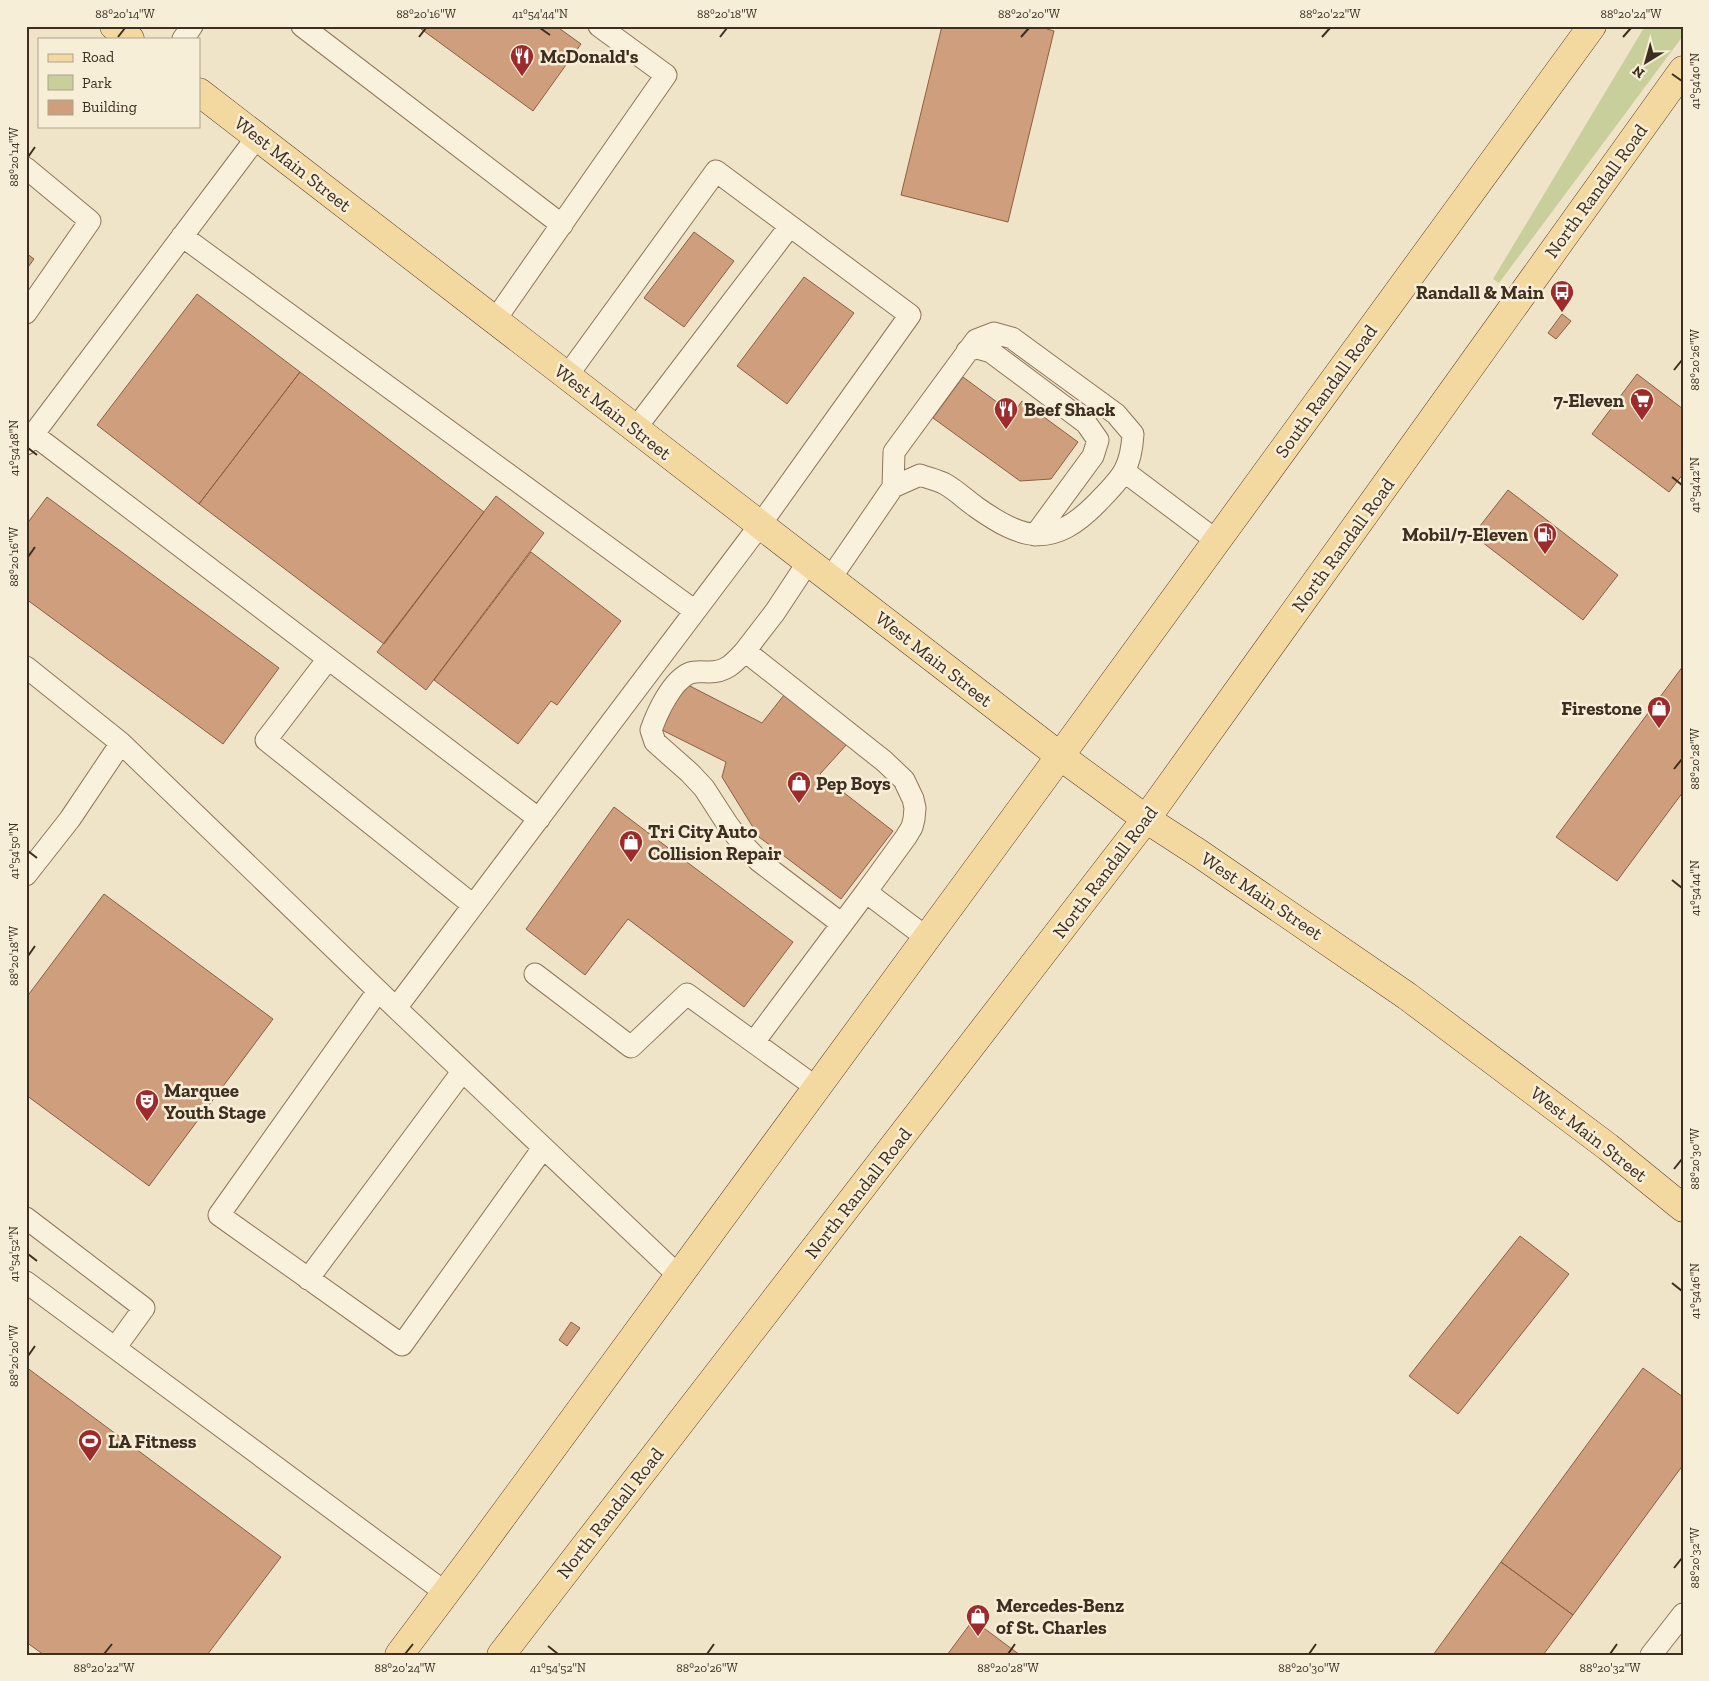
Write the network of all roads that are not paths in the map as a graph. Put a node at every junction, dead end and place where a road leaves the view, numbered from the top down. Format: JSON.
{"nodes":[{"id":1,"x":114,"y":26,"type":"edge"},
{"id":2,"x":192,"y":26,"type":"edge"},
{"id":3,"x":302,"y":26,"type":"edge"},
{"id":4,"x":599,"y":26,"type":"edge"},
{"id":5,"x":1592,"y":26,"type":"edge"},
{"id":6,"x":129,"y":38,"type":"edge"},
{"id":7,"x":184,"y":38,"type":"edge"},
{"id":8,"x":1683,"y":70,"type":"edge"},
{"id":9,"x":200,"y":93,"type":"edge"},
{"id":10,"x":257,"y":137,"type":"junction"},
{"id":11,"x":26,"y":168,"type":"edge"},
{"id":12,"x":562,"y":225,"type":"junction"},
{"id":13,"x":790,"y":226,"type":"junction"},
{"id":14,"x":182,"y":236,"type":"junction"},
{"id":15,"x":26,"y":313,"type":"edge"},
{"id":16,"x":495,"y":320,"type":"junction"},
{"id":17,"x":967,"y":351,"type":"junction"},
{"id":18,"x":567,"y":376,"type":"junction"},
{"id":19,"x":635,"y":429,"type":"junction"},
{"id":20,"x":30,"y":439,"type":"edge"},
{"id":21,"x":1125,"y":472,"type":"junction"},
{"id":22,"x":893,"y":487,"type":"junction"},
{"id":23,"x":760,"y":525,"type":"junction"},
{"id":24,"x":1035,"y":535,"type":"junction"},
{"id":25,"x":1217,"y":541,"type":"junction"},
{"id":26,"x":808,"y":562,"type":"junction"},
{"id":27,"x":830,"y":579,"type":"junction"},
{"id":28,"x":695,"y":611,"type":"junction"},
{"id":29,"x":745,"y":651,"type":"junction"},
{"id":30,"x":328,"y":659,"type":"junction"},
{"id":31,"x":26,"y":667,"type":"edge"},
{"id":32,"x":121,"y":742,"type":"junction"},
{"id":33,"x":1060,"y":756,"type":"junction"},
{"id":34,"x":539,"y":819,"type":"junction"},
{"id":35,"x":1146,"y":819,"type":"junction"},
{"id":36,"x":26,"y":875,"type":"edge"},
{"id":37,"x":866,"y":892,"type":"junction"},
{"id":38,"x":473,"y":905,"type":"junction"},
{"id":39,"x":842,"y":924,"type":"junction"},
{"id":40,"x":927,"y":938,"type":"junction"},
{"id":41,"x":535,"y":974,"type":"dead end"},
{"id":42,"x":378,"y":991,"type":"junction"},
{"id":43,"x":396,"y":1008,"type":"junction"},
{"id":44,"x":754,"y":1042,"type":"junction"},
{"id":45,"x":462,"y":1072,"type":"junction"},
{"id":46,"x":817,"y":1088,"type":"junction"},
{"id":47,"x":543,"y":1148,"type":"junction"},
{"id":48,"x":1683,"y":1208,"type":"edge"},
{"id":49,"x":26,"y":1218,"type":"edge"},
{"id":50,"x":679,"y":1276,"type":"junction"},
{"id":51,"x":308,"y":1279,"type":"junction"},
{"id":52,"x":26,"y":1282,"type":"edge"},
{"id":53,"x":115,"y":1348,"type":"junction"},
{"id":54,"x":446,"y":1593,"type":"junction"},
{"id":55,"x":1683,"y":1614,"type":"edge"},
{"id":56,"x":399,"y":1655,"type":"edge"},
{"id":57,"x":501,"y":1655,"type":"edge"},
{"id":58,"x":1651,"y":1655,"type":"edge"}],
"edges":[{"from":1,"to":6,"type":"main road"},
{"from":2,"to":7,"type":"lane"},
{"from":3,"to":12,"type":"lane"},
{"from":4,"to":12,"type":"lane"},
{"from":5,"to":25,"type":"main road","name":"South Randall Road"},
{"from":8,"to":35,"type":"main road","name":"North Randall Road"},
{"from":9,"to":10,"type":"main road","name":"West Main Street"},
{"from":10,"to":14,"type":"lane"},
{"from":10,"to":16,"type":"main road","name":"West Main Street"},
{"from":11,"to":15,"type":"lane"},
{"from":12,"to":16,"type":"lane"},
{"from":13,"to":18,"type":"lane"},
{"from":13,"to":19,"type":"lane"},
{"from":13,"to":23,"type":"lane"},
{"from":14,"to":20,"type":"lane"},
{"from":14,"to":28,"type":"lane"},
{"from":16,"to":18,"type":"main road","name":"West Main Street"},
{"from":17,"to":21,"type":"lane"},
{"from":17,"to":22,"type":"lane"},
{"from":17,"to":24,"type":"lane"},
{"from":18,"to":19,"type":"main road","name":"West Main Street"},
{"from":19,"to":23,"type":"main road","name":"West Main Street"},
{"from":20,"to":30,"type":"lane"},
{"from":21,"to":24,"type":"lane"},
{"from":21,"to":25,"type":"lane"},
{"from":22,"to":24,"type":"lane"},
{"from":22,"to":27,"type":"lane"},
{"from":23,"to":26,"type":"main road","name":"West Main Street"},
{"from":23,"to":28,"type":"lane"},
{"from":25,"to":33,"type":"main road","name":"South Randall Road"},
{"from":26,"to":27,"type":"main road","name":"West Main Street"},
{"from":26,"to":29,"type":"lane"},
{"from":27,"to":33,"type":"main road","name":"West Main Street"},
{"from":28,"to":34,"type":"lane"},
{"from":29,"to":37,"type":"lane"},
{"from":29,"to":39,"type":"lane"},
{"from":30,"to":34,"type":"lane"},
{"from":30,"to":38,"type":"lane"},
{"from":31,"to":32,"type":"lane"},
{"from":32,"to":36,"type":"lane"},
{"from":32,"to":42,"type":"lane"},
{"from":33,"to":35,"type":"main road","name":"West Main Street"},
{"from":33,"to":40,"type":"main road"},
{"from":34,"to":38,"type":"lane"},
{"from":35,"to":48,"type":"main road","name":"West Main Street"},
{"from":35,"to":57,"type":"main road","name":"North Randall Road"},
{"from":37,"to":39,"type":"lane"},
{"from":37,"to":40,"type":"lane"},
{"from":38,"to":43,"type":"lane"},
{"from":39,"to":44,"type":"lane"},
{"from":40,"to":46,"type":"main road"},
{"from":41,"to":44,"type":"lane"},
{"from":42,"to":43,"type":"lane"},
{"from":42,"to":51,"type":"lane"},
{"from":43,"to":45,"type":"lane"},
{"from":44,"to":46,"type":"lane"},
{"from":45,"to":47,"type":"lane"},
{"from":45,"to":51,"type":"lane"},
{"from":46,"to":50,"type":"main road"},
{"from":47,"to":50,"type":"lane"},
{"from":47,"to":51,"type":"lane"},
{"from":49,"to":53,"type":"lane"},
{"from":50,"to":54,"type":"main road"},
{"from":52,"to":53,"type":"lane"},
{"from":53,"to":54,"type":"lane"},
{"from":54,"to":56,"type":"main road"},
{"from":55,"to":58,"type":"lane"}]}
